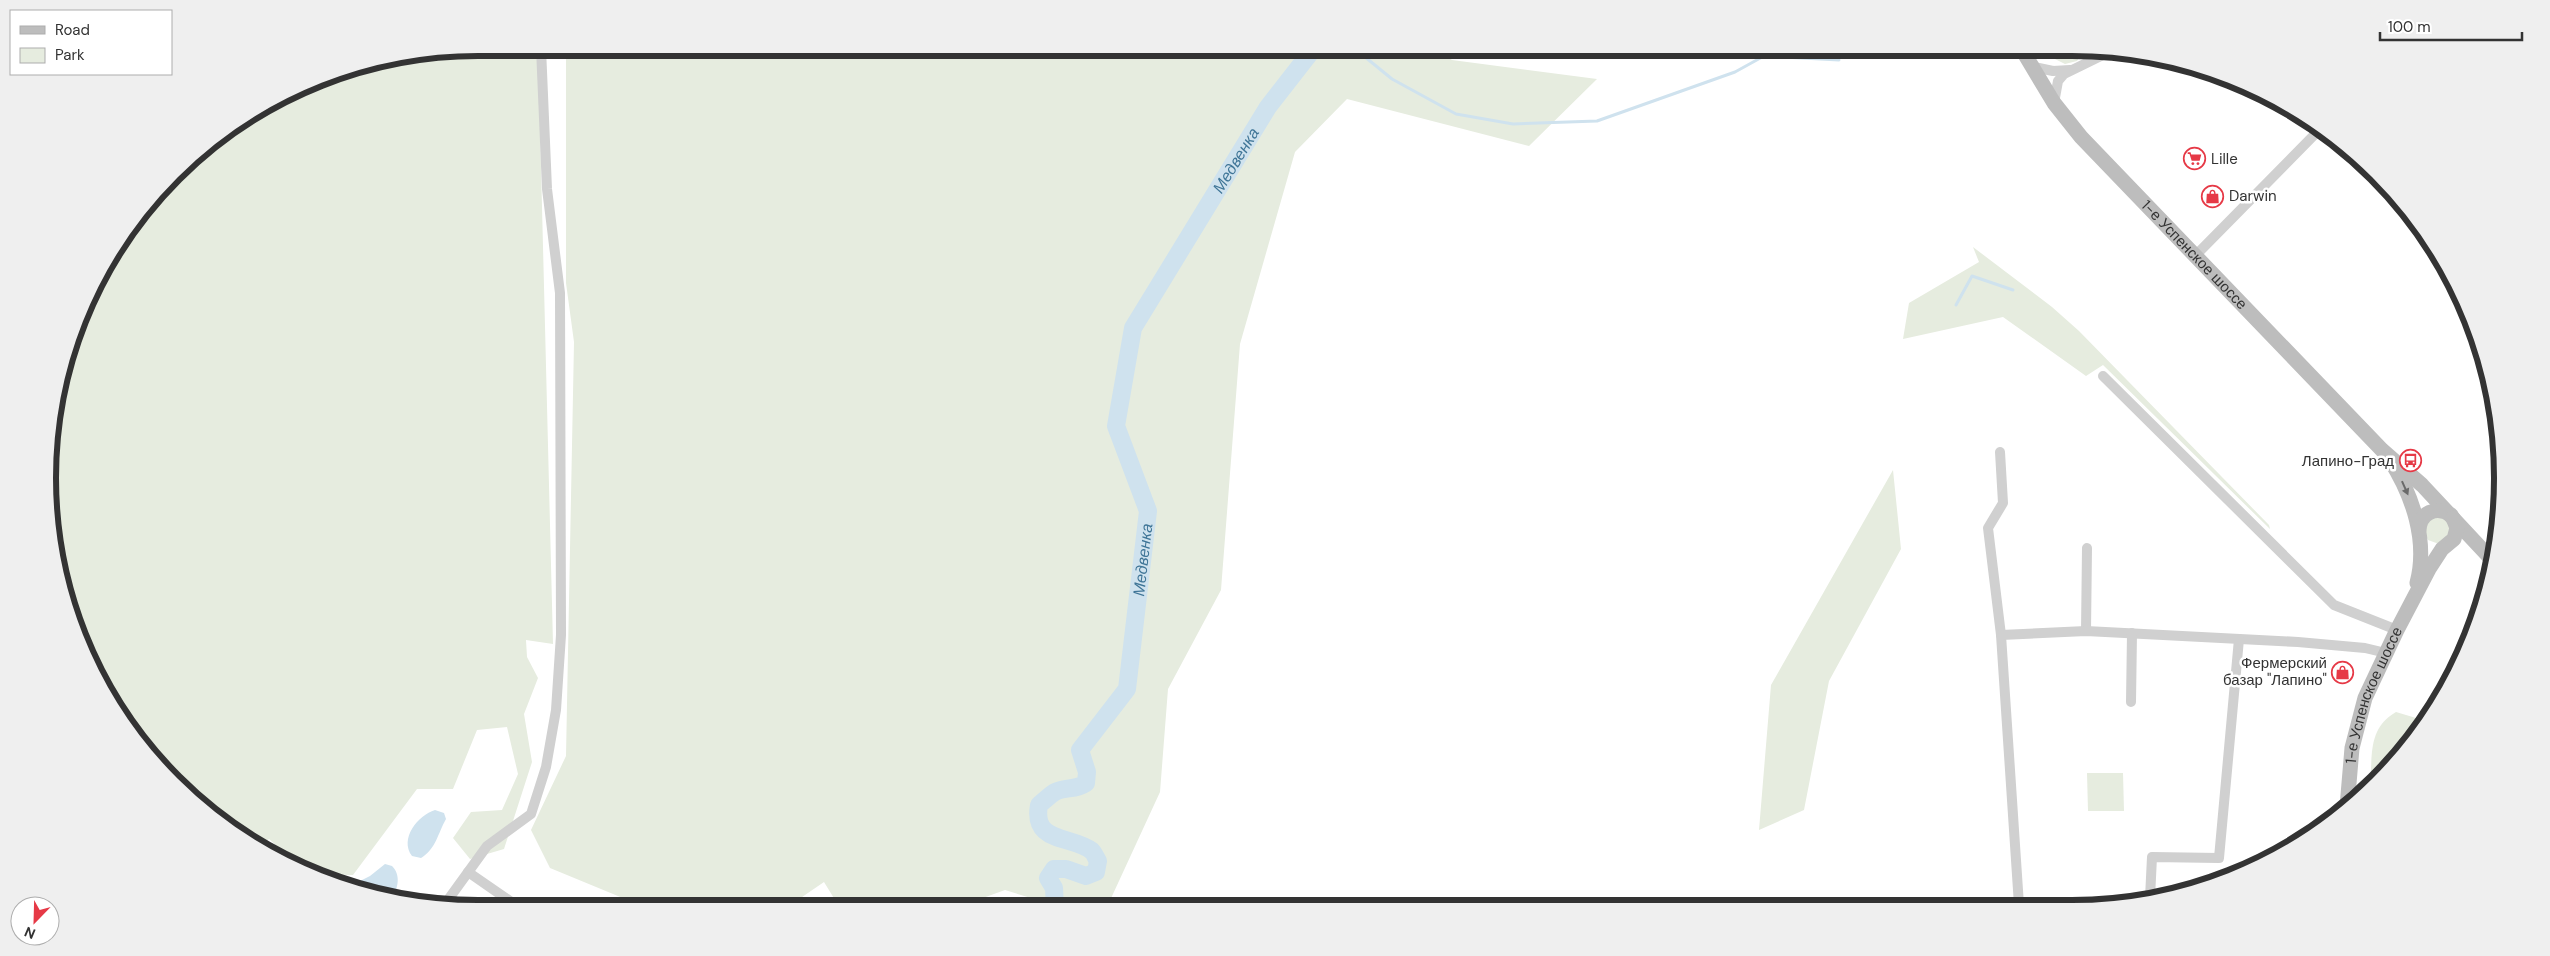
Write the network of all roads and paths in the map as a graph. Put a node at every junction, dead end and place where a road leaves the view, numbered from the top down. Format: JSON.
{"nodes":[{"id":1,"x":541,"y":56,"type":"edge"},
{"id":2,"x":2026,"y":56,"type":"edge"},
{"id":3,"x":2099,"y":57,"type":"edge"},
{"id":4,"x":2034,"y":67,"type":"junction"},
{"id":5,"x":2071,"y":70,"type":"junction"},
{"id":6,"x":2054,"y":102,"type":"junction"},
{"id":7,"x":2315,"y":134,"type":"edge"},
{"id":8,"x":2196,"y":255,"type":"junction"},
{"id":9,"x":2102,"y":376,"type":"dead end"},
{"id":10,"x":2382,"y":450,"type":"junction"},
{"id":11,"x":2000,"y":452,"type":"dead end"},
{"id":12,"x":2452,"y":516,"type":"junction"},
{"id":13,"x":2419,"y":532,"type":"junction"},
{"id":14,"x":2448,"y":545,"type":"junction"},
{"id":15,"x":2087,"y":548,"type":"dead end"},
{"id":16,"x":2487,"y":554,"type":"edge"},
{"id":17,"x":2487,"y":556,"type":"edge"},
{"id":18,"x":2412,"y":601,"type":"junction"},
{"id":19,"x":2396,"y":630,"type":"junction"},
{"id":20,"x":2086,"y":631,"type":"junction"},
{"id":21,"x":2132,"y":633,"type":"junction"},
{"id":22,"x":2001,"y":635,"type":"junction"},
{"id":23,"x":2239,"y":639,"type":"junction"},
{"id":24,"x":2386,"y":653,"type":"junction"},
{"id":25,"x":2131,"y":702,"type":"dead end"},
{"id":26,"x":2348,"y":797,"type":"edge"},
{"id":27,"x":468,"y":872,"type":"junction"},
{"id":28,"x":2150,"y":893,"type":"edge"},
{"id":29,"x":449,"y":899,"type":"edge"},
{"id":30,"x":508,"y":900,"type":"edge"},
{"id":31,"x":2019,"y":900,"type":"edge"}],
"edges":[{"from":1,"to":27,"type":"street"},
{"from":2,"to":4,"type":"main road","name":"1-е Успенское шоссе"},
{"from":3,"to":5,"type":"street"},
{"from":4,"to":5,"type":"street"},
{"from":4,"to":6,"type":"main road","name":"1-е Успенское шоссе"},
{"from":5,"to":6,"type":"street"},
{"from":6,"to":8,"type":"main road","name":"1-е Успенское шоссе"},
{"from":7,"to":8,"type":"street"},
{"from":8,"to":10,"type":"main road","name":"1-е Успенское шоссе"},
{"from":9,"to":19,"type":"street"},
{"from":10,"to":12,"type":"main road","name":"1-е Успенское шоссе"},
{"from":10,"to":13,"type":"main road","name":"1-е Успенское шоссе","one_way":true},
{"from":11,"to":22,"type":"street"},
{"from":12,"to":13,"type":"main road"},
{"from":12,"to":14,"type":"main road"},
{"from":12,"to":16,"type":"main road","name":"1-е Успенское шоссе"},
{"from":13,"to":14,"type":"main road","name":"1-е Успенское шоссе"},
{"from":13,"to":18,"type":"main road","name":"1-е Успенское шоссе"},
{"from":14,"to":17,"type":"main road","name":"1-е Успенское шоссе"},
{"from":14,"to":18,"type":"main road"},
{"from":15,"to":20,"type":"street"},
{"from":18,"to":19,"type":"main road","name":"1-е Успенское шоссе"},
{"from":19,"to":24,"type":"main road","name":"1-е Успенское шоссе"},
{"from":20,"to":21,"type":"street"},
{"from":20,"to":22,"type":"street"},
{"from":21,"to":23,"type":"street"},
{"from":21,"to":25,"type":"street"},
{"from":22,"to":31,"type":"street"},
{"from":23,"to":24,"type":"street"},
{"from":23,"to":28,"type":"street"},
{"from":24,"to":26,"type":"main road","name":"1-е Успенское шоссе"},
{"from":27,"to":29,"type":"street"},
{"from":27,"to":30,"type":"street"}]}
